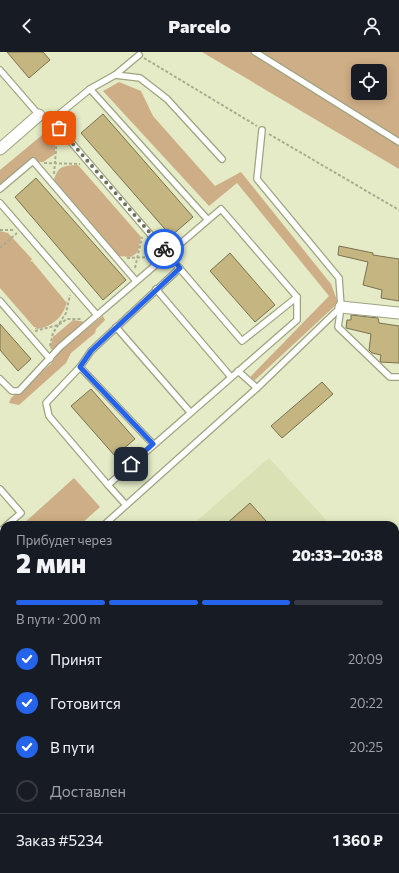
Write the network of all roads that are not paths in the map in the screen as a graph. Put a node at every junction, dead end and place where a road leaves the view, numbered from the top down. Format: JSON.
{"nodes":[{"id":1,"x":255,"y":52,"type":"edge"},
{"id":2,"x":139,"y":55,"type":"dead end"},
{"id":3,"x":0,"y":70,"type":"edge"},
{"id":4,"x":115,"y":75,"type":"junction"},
{"id":5,"x":90,"y":89,"type":"junction"},
{"id":6,"x":39,"y":115,"type":"junction"},
{"id":7,"x":52,"y":120,"type":"junction"},
{"id":8,"x":262,"y":130,"type":"dead end"},
{"id":9,"x":399,"y":142,"type":"edge"},
{"id":10,"x":0,"y":149,"type":"edge"},
{"id":11,"x":222,"y":159,"type":"dead end"},
{"id":12,"x":0,"y":189,"type":"edge"},
{"id":13,"x":0,"y":203,"type":"edge"},
{"id":14,"x":208,"y":220,"type":"junction"},
{"id":15,"x":166,"y":255,"type":"junction"},
{"id":16,"x":180,"y":268,"type":"junction"},
{"id":17,"x":135,"y":279,"type":"junction"},
{"id":18,"x":156,"y":289,"type":"junction"},
{"id":19,"x":297,"y":297,"type":"junction"},
{"id":20,"x":0,"y":301,"type":"edge"},
{"id":21,"x":342,"y":307,"type":"junction"},
{"id":22,"x":399,"y":313,"type":"edge"},
{"id":23,"x":97,"y":315,"type":"junction"},
{"id":24,"x":116,"y":327,"type":"junction"},
{"id":25,"x":48,"y":356,"type":"junction"},
{"id":26,"x":80,"y":367,"type":"junction"},
{"id":27,"x":238,"y":371,"type":"junction"},
{"id":28,"x":231,"y":377,"type":"junction"},
{"id":29,"x":399,"y":377,"type":"edge"},
{"id":30,"x":0,"y":379,"type":"edge"},
{"id":31,"x":257,"y":388,"type":"junction"},
{"id":32,"x":190,"y":412,"type":"junction"},
{"id":33,"x":153,"y":444,"type":"junction"},
{"id":34,"x":108,"y":485,"type":"junction"},
{"id":35,"x":0,"y":489,"type":"edge"},
{"id":36,"x":126,"y":505,"type":"junction"},
{"id":37,"x":12,"y":521,"type":"edge"},
{"id":38,"x":108,"y":521,"type":"edge"}],
"edges":[{"from":1,"to":9,"type":"lane"},
{"from":2,"to":4,"type":"lane"},
{"from":3,"to":6,"type":"lane"},
{"from":4,"to":5,"type":"lane"},
{"from":4,"to":11,"type":"lane"},
{"from":5,"to":7,"type":"lane"},
{"from":5,"to":14,"type":"lane"},
{"from":6,"to":7,"type":"lane"},
{"from":6,"to":10,"type":"street"},
{"from":7,"to":15,"type":"lane"},
{"from":8,"to":21,"type":"lane"},
{"from":12,"to":17,"type":"lane"},
{"from":13,"to":23,"type":"lane"},
{"from":14,"to":15,"type":"lane"},
{"from":14,"to":19,"type":"lane"},
{"from":15,"to":16,"type":"lane"},
{"from":15,"to":17,"type":"lane"},
{"from":16,"to":18,"type":"lane"},
{"from":16,"to":19,"type":"lane"},
{"from":17,"to":23,"type":"lane"},
{"from":18,"to":24,"type":"lane"},
{"from":18,"to":28,"type":"lane"},
{"from":19,"to":27,"type":"lane"},
{"from":20,"to":25,"type":"lane"},
{"from":21,"to":22,"type":"street"},
{"from":21,"to":29,"type":"lane"},
{"from":21,"to":31,"type":"lane"},
{"from":23,"to":25,"type":"lane"},
{"from":24,"to":26,"type":"lane"},
{"from":24,"to":32,"type":"lane"},
{"from":25,"to":30,"type":"lane"},
{"from":26,"to":33,"type":"lane"},
{"from":26,"to":34,"type":"lane"},
{"from":27,"to":28,"type":"lane"},
{"from":27,"to":31,"type":"lane"},
{"from":28,"to":32,"type":"lane"},
{"from":31,"to":36,"type":"lane"},
{"from":32,"to":33,"type":"lane"},
{"from":33,"to":34,"type":"lane"},
{"from":34,"to":36,"type":"lane"},
{"from":35,"to":37,"type":"lane"},
{"from":36,"to":38,"type":"lane"}]}
